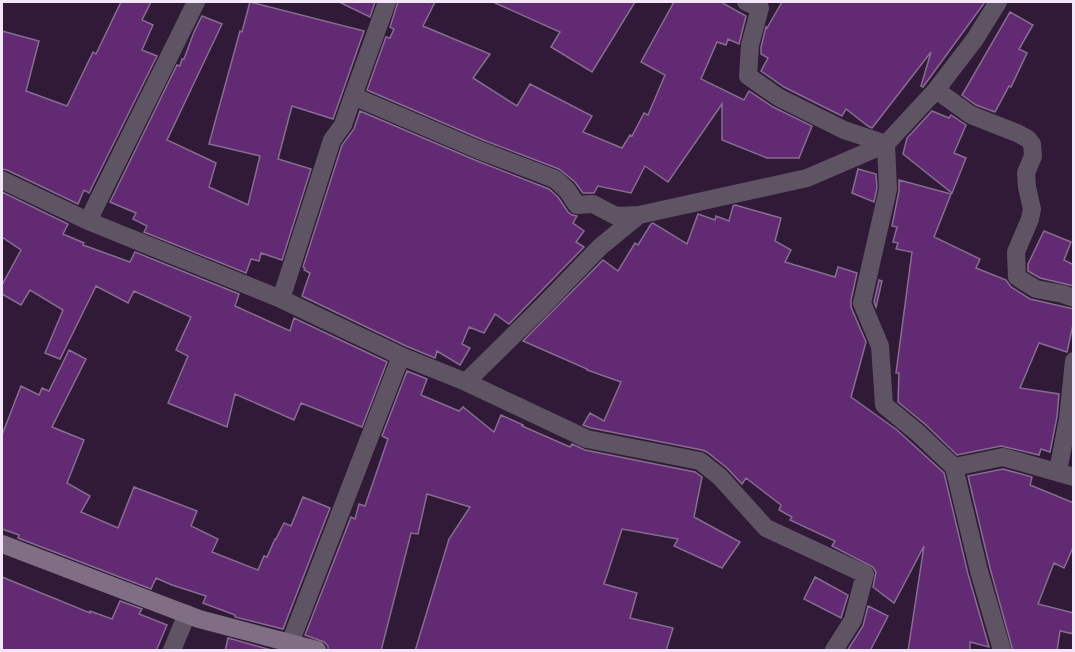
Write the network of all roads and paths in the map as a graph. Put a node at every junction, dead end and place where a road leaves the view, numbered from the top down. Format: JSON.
{"nodes":[{"id":1,"x":196,"y":2,"type":"edge"},
{"id":2,"x":387,"y":2,"type":"edge"},
{"id":3,"x":746,"y":2,"type":"edge"},
{"id":4,"x":998,"y":2,"type":"edge"},
{"id":5,"x":936,"y":90,"type":"junction"},
{"id":6,"x":353,"y":96,"type":"junction"},
{"id":7,"x":886,"y":144,"type":"junction"},
{"id":8,"x":2,"y":180,"type":"edge"},
{"id":9,"x":639,"y":215,"type":"junction"},
{"id":10,"x":88,"y":221,"type":"junction"},
{"id":11,"x":1074,"y":298,"type":"edge"},
{"id":12,"x":281,"y":299,"type":"junction"},
{"id":13,"x":401,"y":356,"type":"junction"},
{"id":14,"x":1074,"y":361,"type":"edge"},
{"id":15,"x":466,"y":382,"type":"junction"},
{"id":16,"x":954,"y":467,"type":"junction"},
{"id":17,"x":1066,"y":474,"type":"edge"},
{"id":18,"x":2,"y":544,"type":"edge"},
{"id":19,"x":187,"y":614,"type":"junction"},
{"id":20,"x":290,"y":643,"type":"junction"},
{"id":21,"x":172,"y":651,"type":"edge"},
{"id":22,"x":317,"y":651,"type":"edge"},
{"id":23,"x":834,"y":651,"type":"edge"},
{"id":24,"x":1002,"y":651,"type":"edge"}],
"edges":[{"from":1,"to":10,"type":"street"},
{"from":2,"to":6,"type":"street"},
{"from":3,"to":7,"type":"street"},
{"from":4,"to":5,"type":"street"},
{"from":5,"to":7,"type":"street"},
{"from":5,"to":11,"type":"street"},
{"from":6,"to":9,"type":"street"},
{"from":6,"to":12,"type":"street"},
{"from":7,"to":9,"type":"street"},
{"from":7,"to":16,"type":"street"},
{"from":8,"to":10,"type":"street"},
{"from":9,"to":15,"type":"street"},
{"from":10,"to":12,"type":"street"},
{"from":12,"to":13,"type":"street"},
{"from":13,"to":15,"type":"street"},
{"from":13,"to":20,"type":"street"},
{"from":14,"to":17,"type":"street"},
{"from":15,"to":23,"type":"street"},
{"from":16,"to":17,"type":"street"},
{"from":16,"to":24,"type":"street"},
{"from":18,"to":19,"type":"street"},
{"from":19,"to":20,"type":"street"},
{"from":19,"to":21,"type":"street"},
{"from":20,"to":22,"type":"street"}]}
